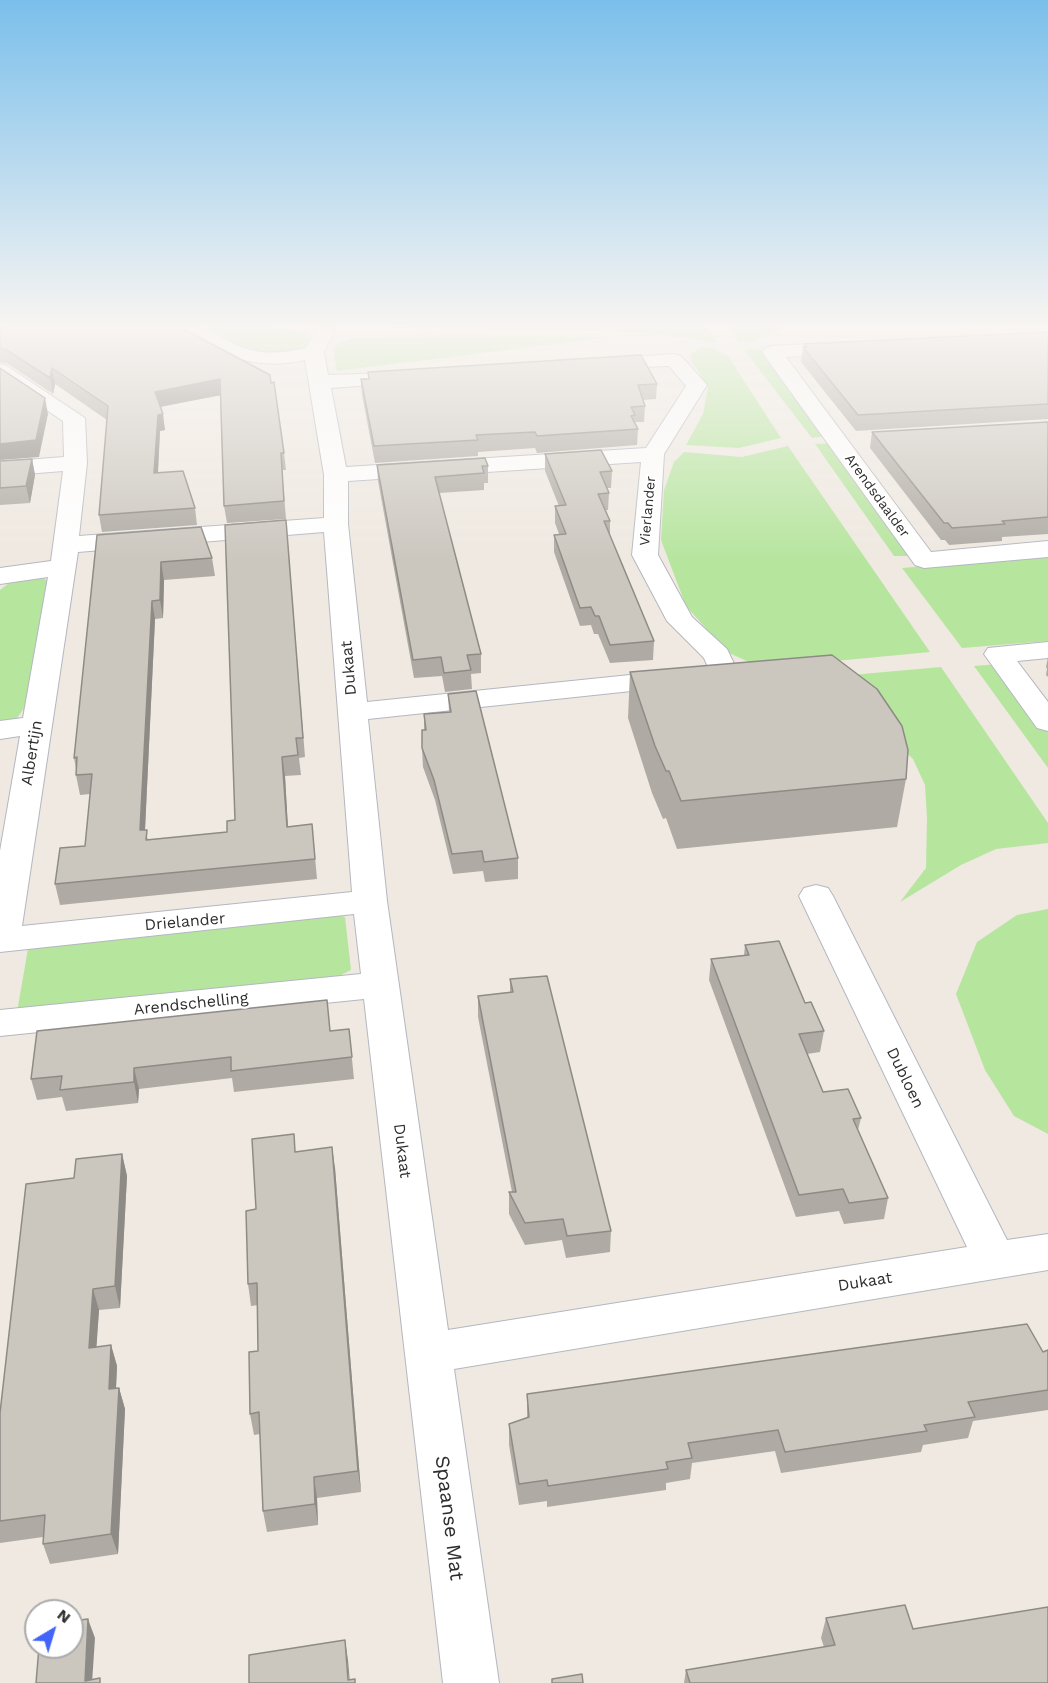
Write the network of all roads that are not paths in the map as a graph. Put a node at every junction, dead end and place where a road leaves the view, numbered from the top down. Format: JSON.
{"nodes":[{"id":1,"x":55,"y":406,"type":"edge"},
{"id":2,"x":327,"y":406,"type":"edge"},
{"id":3,"x":684,"y":406,"type":"edge"},
{"id":4,"x":811,"y":406,"type":"edge"},
{"id":5,"x":861,"y":440,"type":"dead end"},
{"id":6,"x":837,"y":441,"type":"junction"},
{"id":7,"x":653,"y":454,"type":"junction"},
{"id":8,"x":76,"y":464,"type":"junction"},
{"id":9,"x":0,"y":469,"type":"edge"},
{"id":10,"x":336,"y":475,"type":"junction"},
{"id":11,"x":336,"y":524,"type":"junction"},
{"id":12,"x":1048,"y":549,"type":"edge"},
{"id":13,"x":64,"y":556,"type":"junction"},
{"id":14,"x":0,"y":576,"type":"edge"},
{"id":15,"x":1048,"y":650,"type":"edge"},
{"id":16,"x":353,"y":712,"type":"junction"},
{"id":17,"x":1048,"y":722,"type":"edge"},
{"id":18,"x":37,"y":726,"type":"junction"},
{"id":19,"x":0,"y":730,"type":"edge"},
{"id":20,"x":816,"y":896,"type":"dead end"},
{"id":21,"x":370,"y":900,"type":"junction"},
{"id":22,"x":1,"y":940,"type":"edge"},
{"id":23,"x":381,"y":986,"type":"junction"},
{"id":24,"x":0,"y":1023,"type":"edge"},
{"id":25,"x":1048,"y":1252,"type":"edge"},
{"id":26,"x":995,"y":1260,"type":"junction"},
{"id":27,"x":428,"y":1353,"type":"junction"},
{"id":28,"x":471,"y":1683,"type":"edge"}],
"edges":[{"from":1,"to":8,"type":"street"},
{"from":2,"to":10,"type":"street","name":"Dukaat"},
{"from":3,"to":7,"type":"street","name":"Vierlander"},
{"from":4,"to":6,"type":"street","name":"Arendsdaalder"},
{"from":5,"to":6,"type":"street"},
{"from":6,"to":12,"type":"street","name":"Arendsdaalder"},
{"from":7,"to":10,"type":"street"},
{"from":7,"to":16,"type":"street","name":"Vierlander"},
{"from":8,"to":9,"type":"street"},
{"from":8,"to":13,"type":"street","name":"Albertijn"},
{"from":10,"to":11,"type":"street","name":"Dukaat"},
{"from":11,"to":13,"type":"street"},
{"from":11,"to":16,"type":"street","name":"Dukaat"},
{"from":13,"to":14,"type":"street"},
{"from":13,"to":18,"type":"street","name":"Albertijn"},
{"from":15,"to":17,"type":"street"},
{"from":16,"to":21,"type":"street","name":"Dukaat"},
{"from":18,"to":19,"type":"street"},
{"from":18,"to":22,"type":"street","name":"Albertijn"},
{"from":20,"to":26,"type":"street","name":"Dubloen"},
{"from":21,"to":22,"type":"street","name":"Drielander"},
{"from":21,"to":23,"type":"street","name":"Dukaat"},
{"from":23,"to":24,"type":"street","name":"Arendschelling"},
{"from":23,"to":27,"type":"street","name":"Dukaat"},
{"from":25,"to":26,"type":"street","name":"Dukaat"},
{"from":26,"to":27,"type":"street","name":"Dukaat"},
{"from":27,"to":28,"type":"street","name":"Spaanse Mat"}]}
